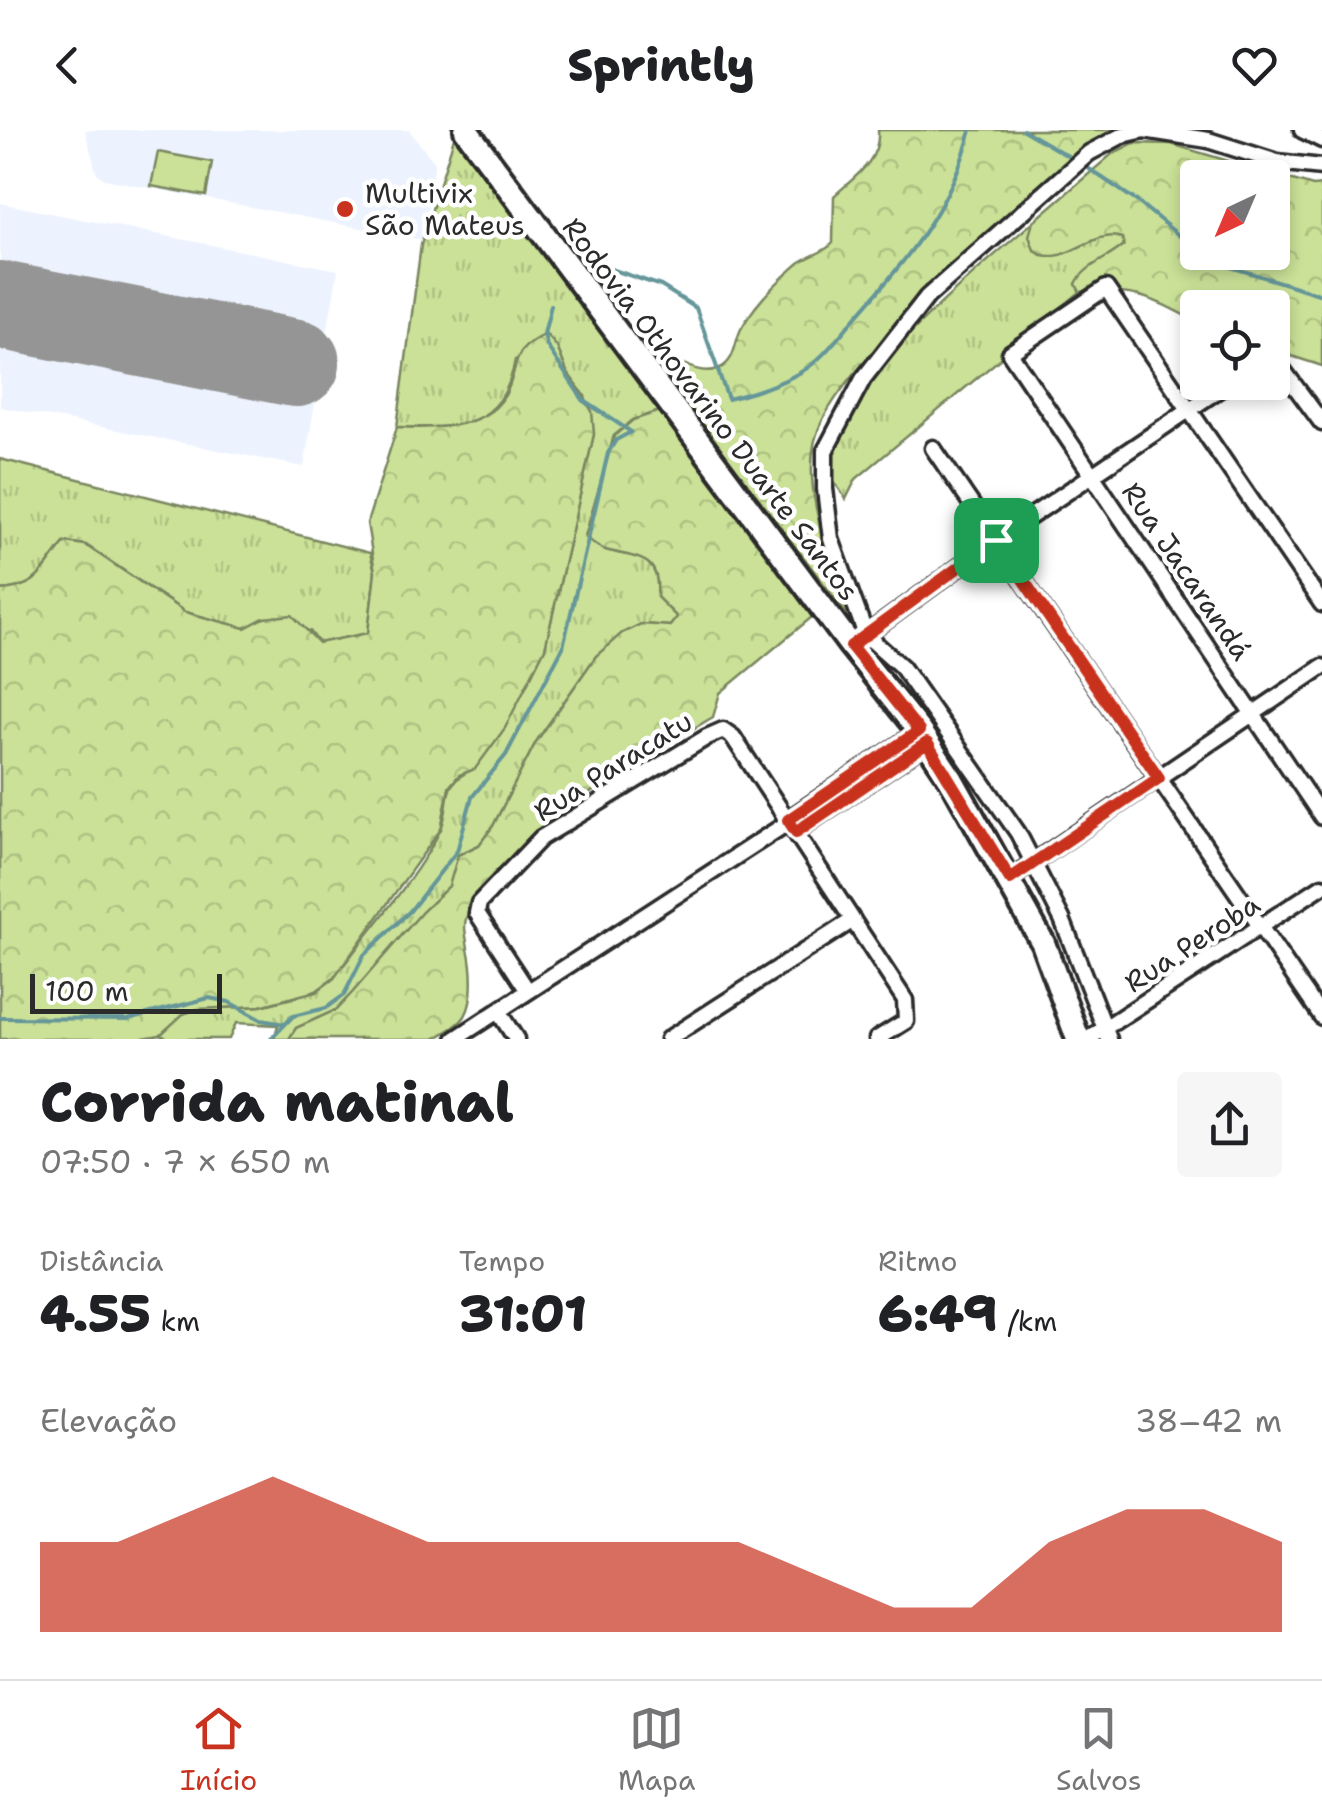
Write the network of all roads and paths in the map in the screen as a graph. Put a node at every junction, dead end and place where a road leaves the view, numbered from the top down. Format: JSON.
{"nodes":[{"id":1,"x":466,"y":130,"type":"edge"},
{"id":2,"x":1302,"y":130,"type":"edge"},
{"id":3,"x":1322,"y":140,"type":"edge"},
{"id":4,"x":1322,"y":166,"type":"edge"},
{"id":5,"x":1290,"y":379,"type":"edge"},
{"id":6,"x":1204,"y":400,"type":"edge"},
{"id":7,"x":1190,"y":410,"type":"junction"},
{"id":8,"x":1322,"y":423,"type":"edge"},
{"id":9,"x":934,"y":448,"type":"dead end"},
{"id":10,"x":1092,"y":475,"type":"junction"},
{"id":11,"x":996,"y":540,"type":"junction"},
{"id":12,"x":1322,"y":604,"type":"edge"},
{"id":13,"x":858,"y":641,"type":"junction"},
{"id":14,"x":1322,"y":667,"type":"edge"},
{"id":15,"x":1252,"y":714,"type":"junction"},
{"id":16,"x":923,"y":737,"type":"junction"},
{"id":17,"x":1159,"y":778,"type":"junction"},
{"id":18,"x":1322,"y":817,"type":"edge"},
{"id":19,"x":791,"y":825,"type":"junction"},
{"id":20,"x":1033,"y":863,"type":"junction"},
{"id":21,"x":1010,"y":879,"type":"junction"},
{"id":22,"x":1322,"y":886,"type":"edge"},
{"id":23,"x":853,"y":920,"type":"junction"},
{"id":24,"x":1262,"y":928,"type":"junction"},
{"id":25,"x":528,"y":992,"type":"junction"},
{"id":26,"x":498,"y":1011,"type":"junction"},
{"id":27,"x":1322,"y":1016,"type":"edge"},
{"id":28,"x":1107,"y":1034,"type":"edge"},
{"id":29,"x":454,"y":1039,"type":"edge"},
{"id":30,"x":516,"y":1039,"type":"edge"},
{"id":31,"x":668,"y":1039,"type":"edge"},
{"id":32,"x":877,"y":1039,"type":"edge"},
{"id":33,"x":1078,"y":1039,"type":"edge"},
{"id":34,"x":1088,"y":1039,"type":"edge"}],
"edges":[{"from":1,"to":13,"type":"main road","name":"Rodovia Othovarino Duarte Santos"},
{"from":2,"to":3,"type":"street"},
{"from":4,"to":13,"type":"street"},
{"from":5,"to":8,"type":"street"},
{"from":6,"to":7,"type":"street"},
{"from":7,"to":10,"type":"street"},
{"from":7,"to":10,"type":"street","name":"Rua Jacarandá"},
{"from":7,"to":12,"type":"street"},
{"from":9,"to":11,"type":"street"},
{"from":10,"to":11,"type":"street"},
{"from":10,"to":15,"type":"street","name":"Rua Jacarandá"},
{"from":11,"to":13,"type":"street"},
{"from":11,"to":17,"type":"street"},
{"from":13,"to":16,"type":"main road","name":"Rodovia Othovarino Duarte Santos"},
{"from":13,"to":20,"type":"street","name":"Rodovia Othovarino Duarte Santos"},
{"from":14,"to":15,"type":"street"},
{"from":15,"to":17,"type":"street"},
{"from":15,"to":18,"type":"street","name":"Rua Jacarandá"},
{"from":16,"to":19,"type":"street"},
{"from":16,"to":21,"type":"main road","name":"Rodovia Othovarino Duarte Santos"},
{"from":17,"to":20,"type":"street"},
{"from":17,"to":24,"type":"street"},
{"from":19,"to":23,"type":"street"},
{"from":19,"to":25,"type":"street"},
{"from":19,"to":25,"type":"street","name":"Rua Paracatu"},
{"from":20,"to":21,"type":"street"},
{"from":20,"to":28,"type":"street","name":"Rodovia Othovarino Duarte Santos"},
{"from":21,"to":33,"type":"main road","name":"Rodovia Othovarino Duarte Santos"},
{"from":22,"to":24,"type":"street","name":"Rua Peroba"},
{"from":23,"to":31,"type":"street"},
{"from":23,"to":32,"type":"street"},
{"from":24,"to":27,"type":"street"},
{"from":24,"to":28,"type":"street","name":"Rua Peroba"},
{"from":25,"to":26,"type":"street"},
{"from":26,"to":29,"type":"street"},
{"from":26,"to":30,"type":"street"},
{"from":28,"to":34,"type":"street","name":"Rua Peroba"}]}
